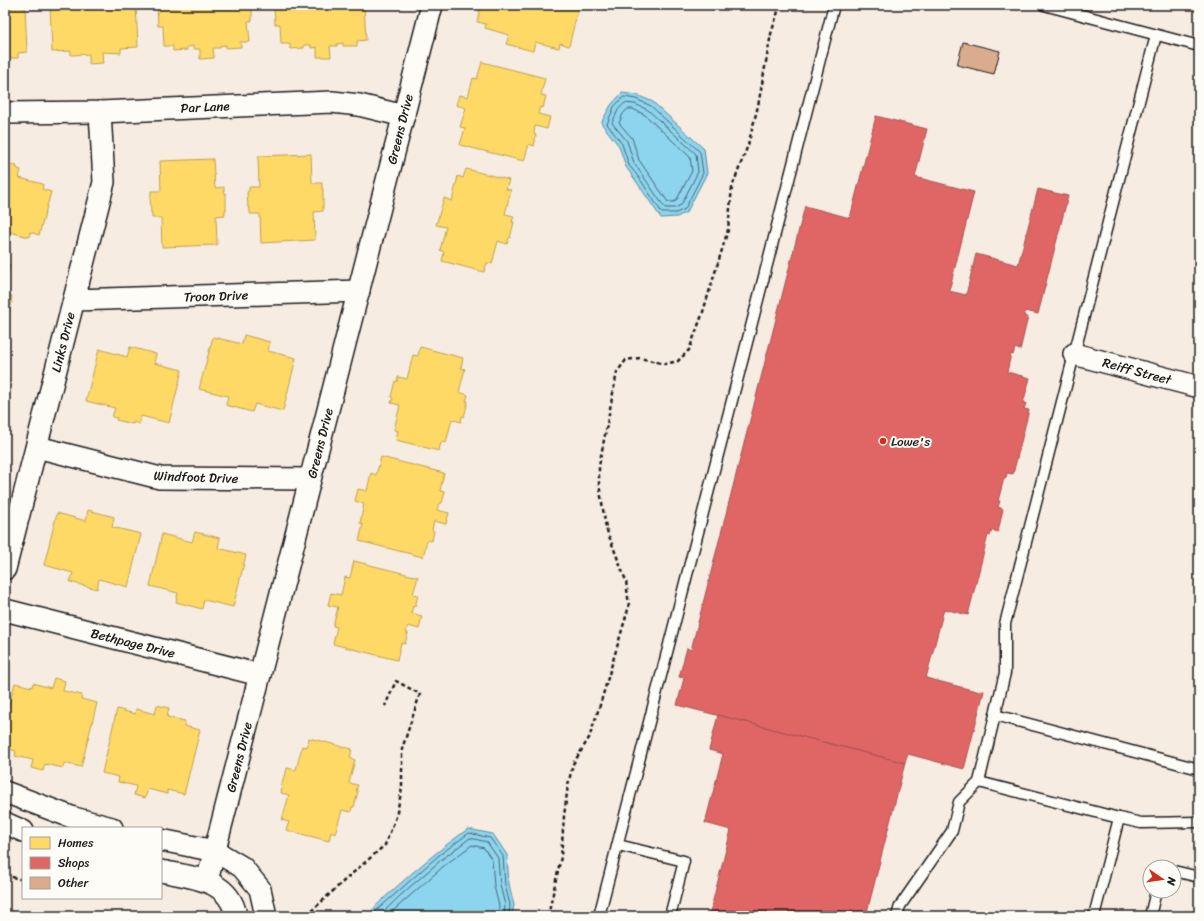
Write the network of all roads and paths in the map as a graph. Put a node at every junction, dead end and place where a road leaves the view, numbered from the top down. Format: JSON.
{"nodes":[{"id":1,"x":432,"y":5,"type":"edge"},
{"id":2,"x":780,"y":5,"type":"edge"},
{"id":3,"x":834,"y":5,"type":"edge"},
{"id":4,"x":1050,"y":6,"type":"edge"},
{"id":5,"x":1156,"y":35,"type":"junction"},
{"id":6,"x":1199,"y":46,"type":"edge"},
{"id":7,"x":100,"y":112,"type":"junction"},
{"id":8,"x":5,"y":113,"type":"edge"},
{"id":9,"x":404,"y":116,"type":"junction"},
{"id":10,"x":359,"y":291,"type":"junction"},
{"id":11,"x":74,"y":300,"type":"junction"},
{"id":12,"x":1074,"y":354,"type":"junction"},
{"id":13,"x":1199,"y":387,"type":"edge"},
{"id":14,"x":36,"y":447,"type":"junction"},
{"id":15,"x":310,"y":479,"type":"junction"},
{"id":16,"x":5,"y":569,"type":"edge"},
{"id":17,"x":5,"y":610,"type":"edge"},
{"id":18,"x":260,"y":675,"type":"junction"},
{"id":19,"x":385,"y":706,"type":"dead end"},
{"id":20,"x":995,"y":715,"type":"junction"},
{"id":21,"x":1199,"y":769,"type":"edge"},
{"id":22,"x":979,"y":782,"type":"junction"},
{"id":23,"x":5,"y":792,"type":"edge"},
{"id":24,"x":1119,"y":818,"type":"junction"},
{"id":25,"x":1199,"y":822,"type":"edge"},
{"id":26,"x":5,"y":824,"type":"edge"},
{"id":27,"x":108,"y":827,"type":"edge"},
{"id":28,"x":22,"y":831,"type":"edge"},
{"id":29,"x":162,"y":840,"type":"edge"},
{"id":30,"x":618,"y":845,"type":"junction"},
{"id":31,"x":215,"y":851,"type":"junction"},
{"id":32,"x":162,"y":871,"type":"edge"},
{"id":33,"x":1182,"y":873,"type":"edge"},
{"id":34,"x":5,"y":875,"type":"edge"},
{"id":35,"x":1199,"y":878,"type":"edge"},
{"id":36,"x":22,"y":880,"type":"edge"},
{"id":37,"x":207,"y":881,"type":"junction"},
{"id":38,"x":1154,"y":899,"type":"edge"},
{"id":39,"x":236,"y":916,"type":"edge"},
{"id":40,"x":266,"y":916,"type":"edge"},
{"id":41,"x":306,"y":916,"type":"edge"},
{"id":42,"x":548,"y":916,"type":"edge"},
{"id":43,"x":599,"y":916,"type":"edge"},
{"id":44,"x":670,"y":916,"type":"edge"},
{"id":45,"x":897,"y":916,"type":"edge"},
{"id":46,"x":1094,"y":916,"type":"edge"},
{"id":47,"x":1150,"y":916,"type":"edge"}],
"edges":[{"from":1,"to":9,"type":"street","name":"Greens Drive"},
{"from":2,"to":42,"type":"path"},
{"from":3,"to":30,"type":"lane"},
{"from":4,"to":5,"type":"lane"},
{"from":5,"to":6,"type":"lane"},
{"from":5,"to":12,"type":"lane"},
{"from":7,"to":8,"type":"street","name":"Par Lane"},
{"from":7,"to":9,"type":"street","name":"Par Lane"},
{"from":7,"to":11,"type":"street","name":"Links Drive"},
{"from":9,"to":10,"type":"street","name":"Greens Drive"},
{"from":10,"to":11,"type":"street","name":"Troon Drive"},
{"from":10,"to":15,"type":"street","name":"Greens Drive"},
{"from":11,"to":14,"type":"street","name":"Links Drive"},
{"from":12,"to":13,"type":"street","name":"Reiff Street"},
{"from":12,"to":20,"type":"lane"},
{"from":14,"to":15,"type":"street","name":"Windfoot Drive"},
{"from":14,"to":16,"type":"street","name":"Links Drive"},
{"from":15,"to":18,"type":"street","name":"Greens Drive"},
{"from":17,"to":18,"type":"street","name":"Bethpage Drive"},
{"from":18,"to":31,"type":"street","name":"Greens Drive"},
{"from":19,"to":41,"type":"path"},
{"from":20,"to":21,"type":"lane"},
{"from":20,"to":22,"type":"lane"},
{"from":22,"to":24,"type":"lane"},
{"from":22,"to":45,"type":"lane"},
{"from":23,"to":27,"type":"street"},
{"from":24,"to":25,"type":"lane"},
{"from":24,"to":46,"type":"lane"},
{"from":26,"to":28,"type":"street"},
{"from":29,"to":31,"type":"street"},
{"from":30,"to":43,"type":"lane"},
{"from":30,"to":44,"type":"lane"},
{"from":31,"to":37,"type":"street","name":"Greens Drive"},
{"from":31,"to":40,"type":"street"},
{"from":32,"to":37,"type":"street"},
{"from":33,"to":35,"type":"lane"},
{"from":34,"to":36,"type":"path"},
{"from":37,"to":39,"type":"street"},
{"from":38,"to":47,"type":"lane"}]}
